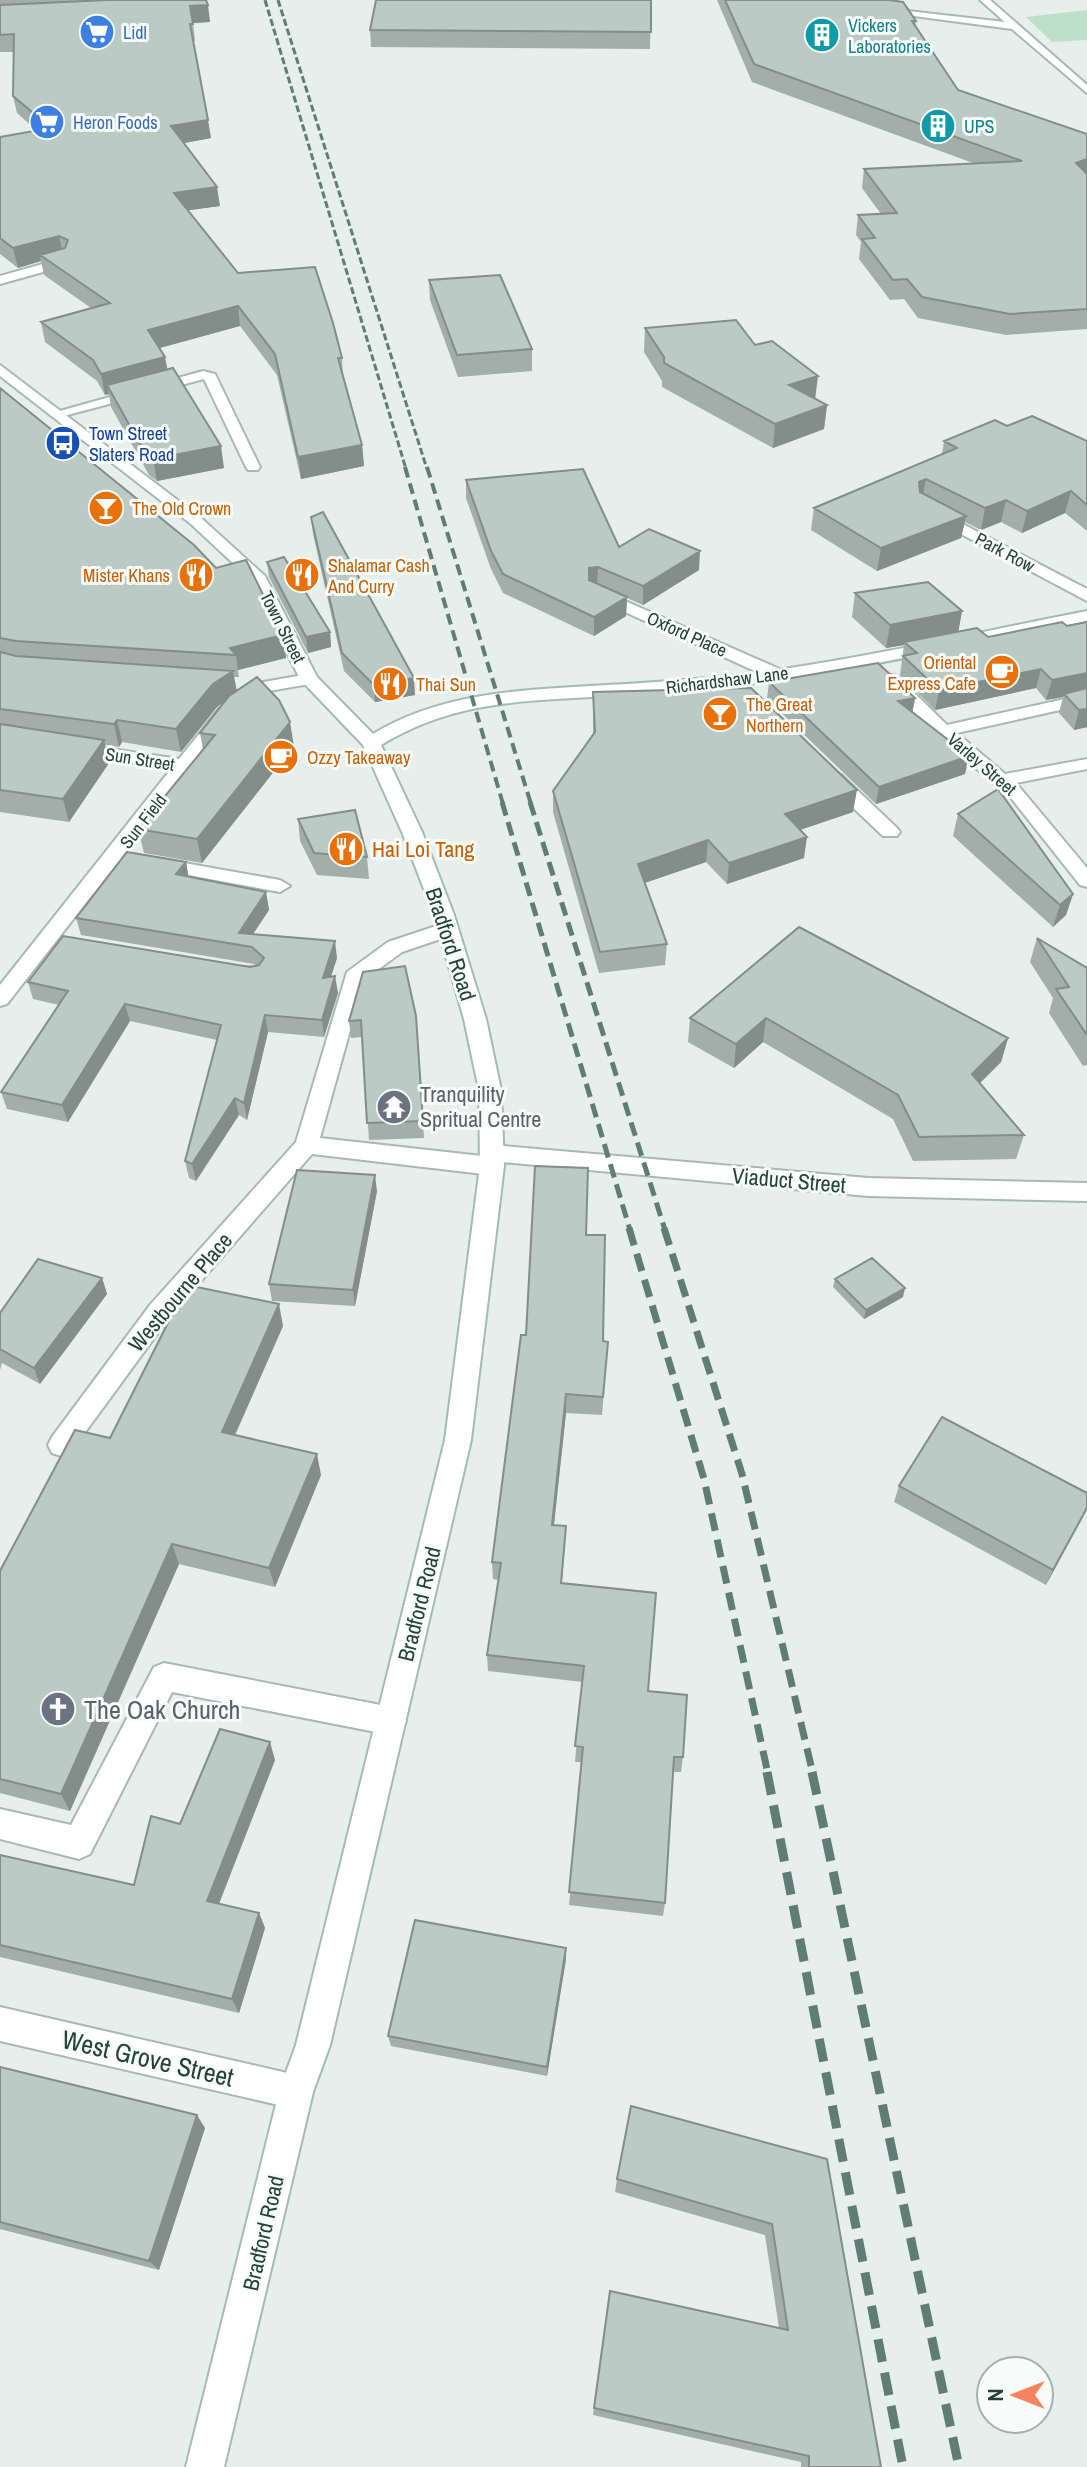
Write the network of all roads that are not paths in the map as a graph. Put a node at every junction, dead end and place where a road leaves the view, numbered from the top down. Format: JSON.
{"nodes":[{"id":1,"x":985,"y":0,"type":"edge"},
{"id":2,"x":873,"y":10,"type":"edge"},
{"id":3,"x":1013,"y":26,"type":"junction"},
{"id":4,"x":1087,"y":90,"type":"edge"},
{"id":5,"x":64,"y":262,"type":"edge"},
{"id":6,"x":0,"y":280,"type":"edge"},
{"id":7,"x":0,"y":369,"type":"edge"},
{"id":8,"x":56,"y":414,"type":"junction"},
{"id":9,"x":253,"y":467,"type":"dead end"},
{"id":10,"x":923,"y":508,"type":"edge"},
{"id":11,"x":596,"y":593,"type":"edge"},
{"id":12,"x":1087,"y":596,"type":"edge"},
{"id":13,"x":1087,"y":616,"type":"edge"},
{"id":14,"x":866,"y":657,"type":"junction"},
{"id":15,"x":778,"y":675,"type":"junction"},
{"id":16,"x":309,"y":679,"type":"junction"},
{"id":17,"x":736,"y":680,"type":"junction"},
{"id":18,"x":234,"y":685,"type":"edge"},
{"id":19,"x":264,"y":687,"type":"junction"},
{"id":20,"x":753,"y":699,"type":"edge"},
{"id":21,"x":1087,"y":699,"type":"edge"},
{"id":22,"x":943,"y":731,"type":"junction"},
{"id":23,"x":371,"y":743,"type":"junction"},
{"id":24,"x":62,"y":747,"type":"edge"},
{"id":25,"x":1087,"y":764,"type":"edge"},
{"id":26,"x":186,"y":766,"type":"junction"},
{"id":27,"x":824,"y":770,"type":"edge"},
{"id":28,"x":1001,"y":780,"type":"junction"},
{"id":29,"x":890,"y":832,"type":"dead end"},
{"id":30,"x":114,"y":857,"type":"junction"},
{"id":31,"x":1087,"y":881,"type":"edge"},
{"id":32,"x":280,"y":886,"type":"dead end"},
{"id":33,"x":448,"y":929,"type":"junction"},
{"id":34,"x":46,"y":939,"type":"junction"},
{"id":35,"x":75,"y":944,"type":"edge"},
{"id":36,"x":0,"y":999,"type":"edge"},
{"id":37,"x":307,"y":1145,"type":"junction"},
{"id":38,"x":492,"y":1159,"type":"junction"},
{"id":39,"x":1087,"y":1192,"type":"edge"},
{"id":40,"x":61,"y":1445,"type":"dead end"},
{"id":41,"x":391,"y":1721,"type":"junction"},
{"id":42,"x":0,"y":1824,"type":"edge"},
{"id":43,"x":0,"y":2024,"type":"edge"},
{"id":44,"x":296,"y":2092,"type":"junction"},
{"id":45,"x":205,"y":2467,"type":"edge"}],
"edges":[{"from":1,"to":3,"type":"street"},
{"from":2,"to":3,"type":"street"},
{"from":3,"to":4,"type":"street"},
{"from":5,"to":6,"type":"street"},
{"from":7,"to":8,"type":"street","name":"Town Street"},
{"from":8,"to":9,"type":"street"},
{"from":8,"to":16,"type":"street","name":"Town Street"},
{"from":10,"to":12,"type":"street","name":"Park Row"},
{"from":11,"to":15,"type":"street","name":"Oxford Place"},
{"from":13,"to":14,"type":"street","name":"Richardshaw Lane"},
{"from":14,"to":15,"type":"street","name":"Richardshaw Lane"},
{"from":14,"to":22,"type":"street","name":"Varley Street"},
{"from":15,"to":17,"type":"street","name":"Richardshaw Lane"},
{"from":16,"to":19,"type":"street","name":"Sun Field"},
{"from":16,"to":23,"type":"street","name":"Town Street"},
{"from":17,"to":20,"type":"street"},
{"from":17,"to":23,"type":"street","name":"Richardshaw Lane"},
{"from":18,"to":19,"type":"street"},
{"from":19,"to":26,"type":"street","name":"Sun Field"},
{"from":21,"to":22,"type":"street"},
{"from":22,"to":28,"type":"street","name":"Varley Street"},
{"from":23,"to":33,"type":"street","name":"Bradford Road"},
{"from":24,"to":26,"type":"street","name":"Sun Street"},
{"from":25,"to":28,"type":"street"},
{"from":26,"to":30,"type":"street","name":"Sun Field"},
{"from":27,"to":29,"type":"street"},
{"from":28,"to":31,"type":"street","name":"Varley Street"},
{"from":30,"to":32,"type":"street"},
{"from":30,"to":34,"type":"street","name":"Sun Field"},
{"from":33,"to":37,"type":"street","name":"Westbourne Place"},
{"from":33,"to":38,"type":"street","name":"Bradford Road"},
{"from":34,"to":35,"type":"street"},
{"from":34,"to":36,"type":"street","name":"Sun Field"},
{"from":37,"to":38,"type":"street"},
{"from":37,"to":40,"type":"street","name":"Westbourne Place"},
{"from":38,"to":39,"type":"street","name":"Viaduct Street"},
{"from":38,"to":41,"type":"street","name":"Bradford Road"},
{"from":41,"to":42,"type":"street"},
{"from":41,"to":44,"type":"street","name":"Bradford Road"},
{"from":43,"to":44,"type":"street","name":"West Grove Street"},
{"from":44,"to":45,"type":"street","name":"Bradford Road"}]}
